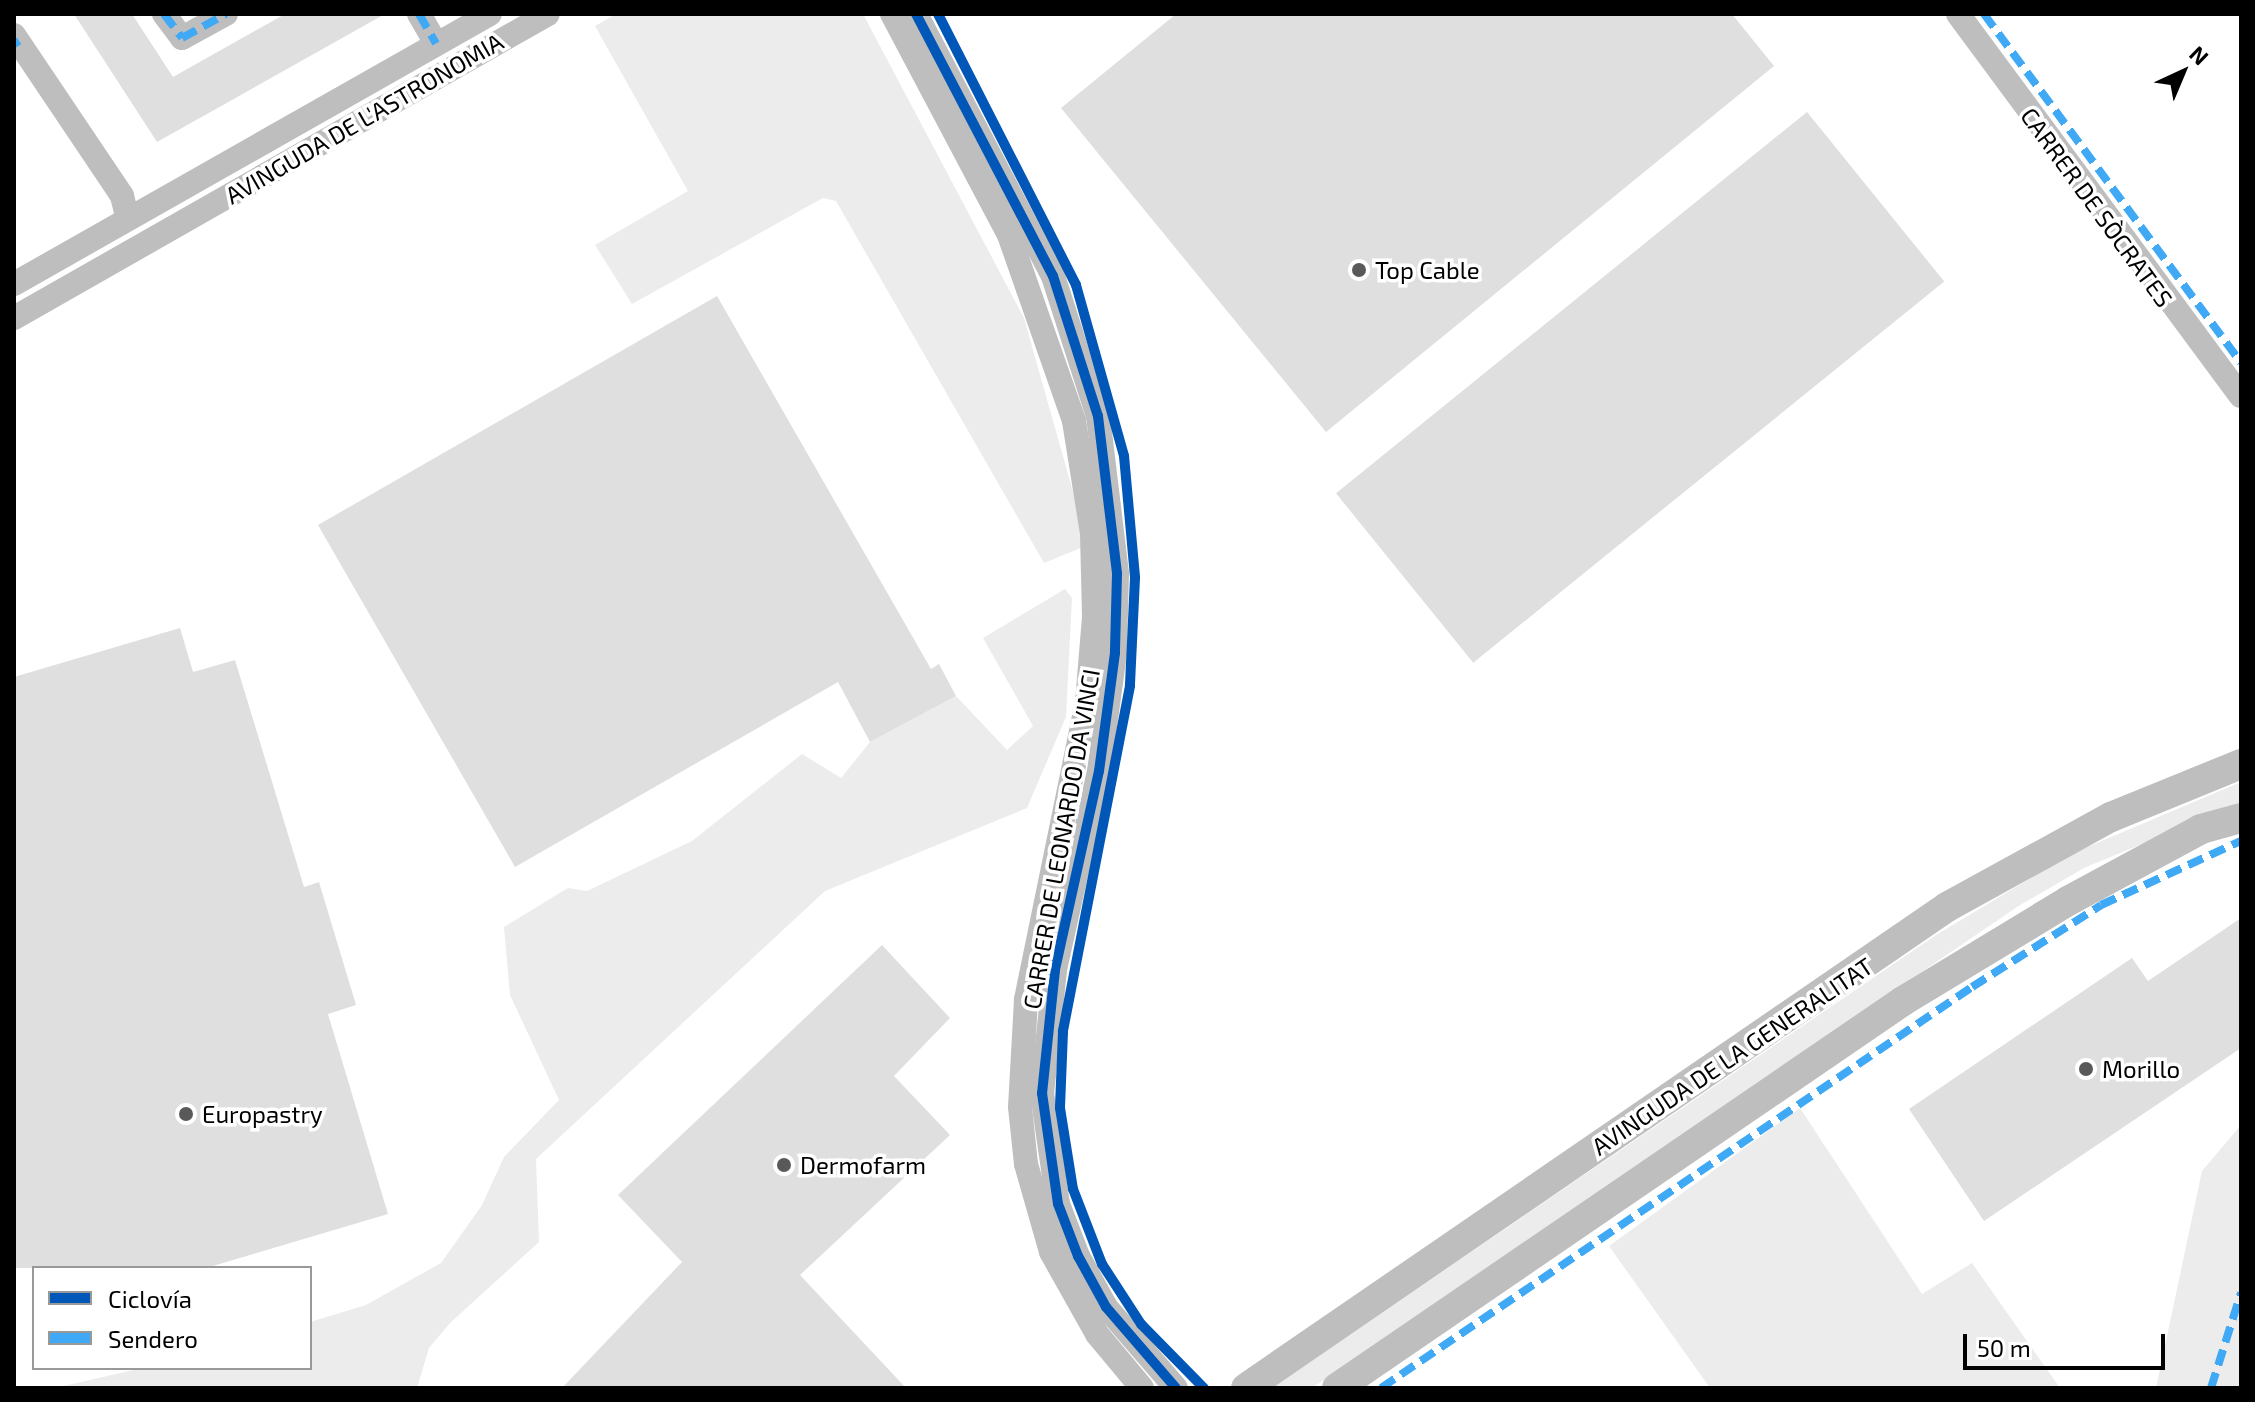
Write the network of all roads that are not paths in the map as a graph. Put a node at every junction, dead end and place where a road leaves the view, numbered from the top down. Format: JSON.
{"nodes":[{"id":1,"x":164,"y":14,"type":"edge"},
{"id":2,"x":226,"y":14,"type":"edge"},
{"id":3,"x":419,"y":14,"type":"edge"},
{"id":4,"x":490,"y":14,"type":"edge"},
{"id":5,"x":548,"y":14,"type":"edge"},
{"id":6,"x":892,"y":14,"type":"edge"},
{"id":7,"x":916,"y":14,"type":"edge"},
{"id":8,"x":1958,"y":14,"type":"edge"},
{"id":9,"x":16,"y":40,"type":"edge"},
{"id":10,"x":436,"y":44,"type":"junction"},
{"id":11,"x":127,"y":216,"type":"junction"},
{"id":12,"x":14,"y":284,"type":"edge"},
{"id":13,"x":14,"y":318,"type":"edge"},
{"id":14,"x":2241,"y":396,"type":"edge"},
{"id":15,"x":2241,"y":764,"type":"edge"},
{"id":16,"x":2241,"y":818,"type":"edge"},
{"id":17,"x":1248,"y":1387,"type":"edge"},
{"id":18,"x":1142,"y":1388,"type":"edge"},
{"id":19,"x":1176,"y":1388,"type":"edge"},
{"id":20,"x":1337,"y":1388,"type":"edge"}],
"edges":[{"from":1,"to":2,"type":"street"},
{"from":3,"to":10,"type":"street"},
{"from":4,"to":10,"type":"street","name":"AVINGUDA DE L'ASTRONOMIA"},
{"from":5,"to":13,"type":"street","name":"AVINGUDA DE L'ASTRONOMIA"},
{"from":6,"to":18,"type":"street","name":"CARRER DE LEONARDO DA VINCI"},
{"from":7,"to":19,"type":"street","name":"CARRER DE LEONARDO DA VINCI"},
{"from":8,"to":14,"type":"street","name":"CARRER DE SÒCRATES"},
{"from":9,"to":11,"type":"street"},
{"from":10,"to":11,"type":"street","name":"AVINGUDA DE L'ASTRONOMIA"},
{"from":11,"to":12,"type":"street","name":"AVINGUDA DE L'ASTRONOMIA"},
{"from":15,"to":17,"type":"street","name":"AVINGUDA DE LA GENERALITAT"},
{"from":16,"to":20,"type":"street","name":"AVINGUDA DE LA GENERALITAT"}]}
